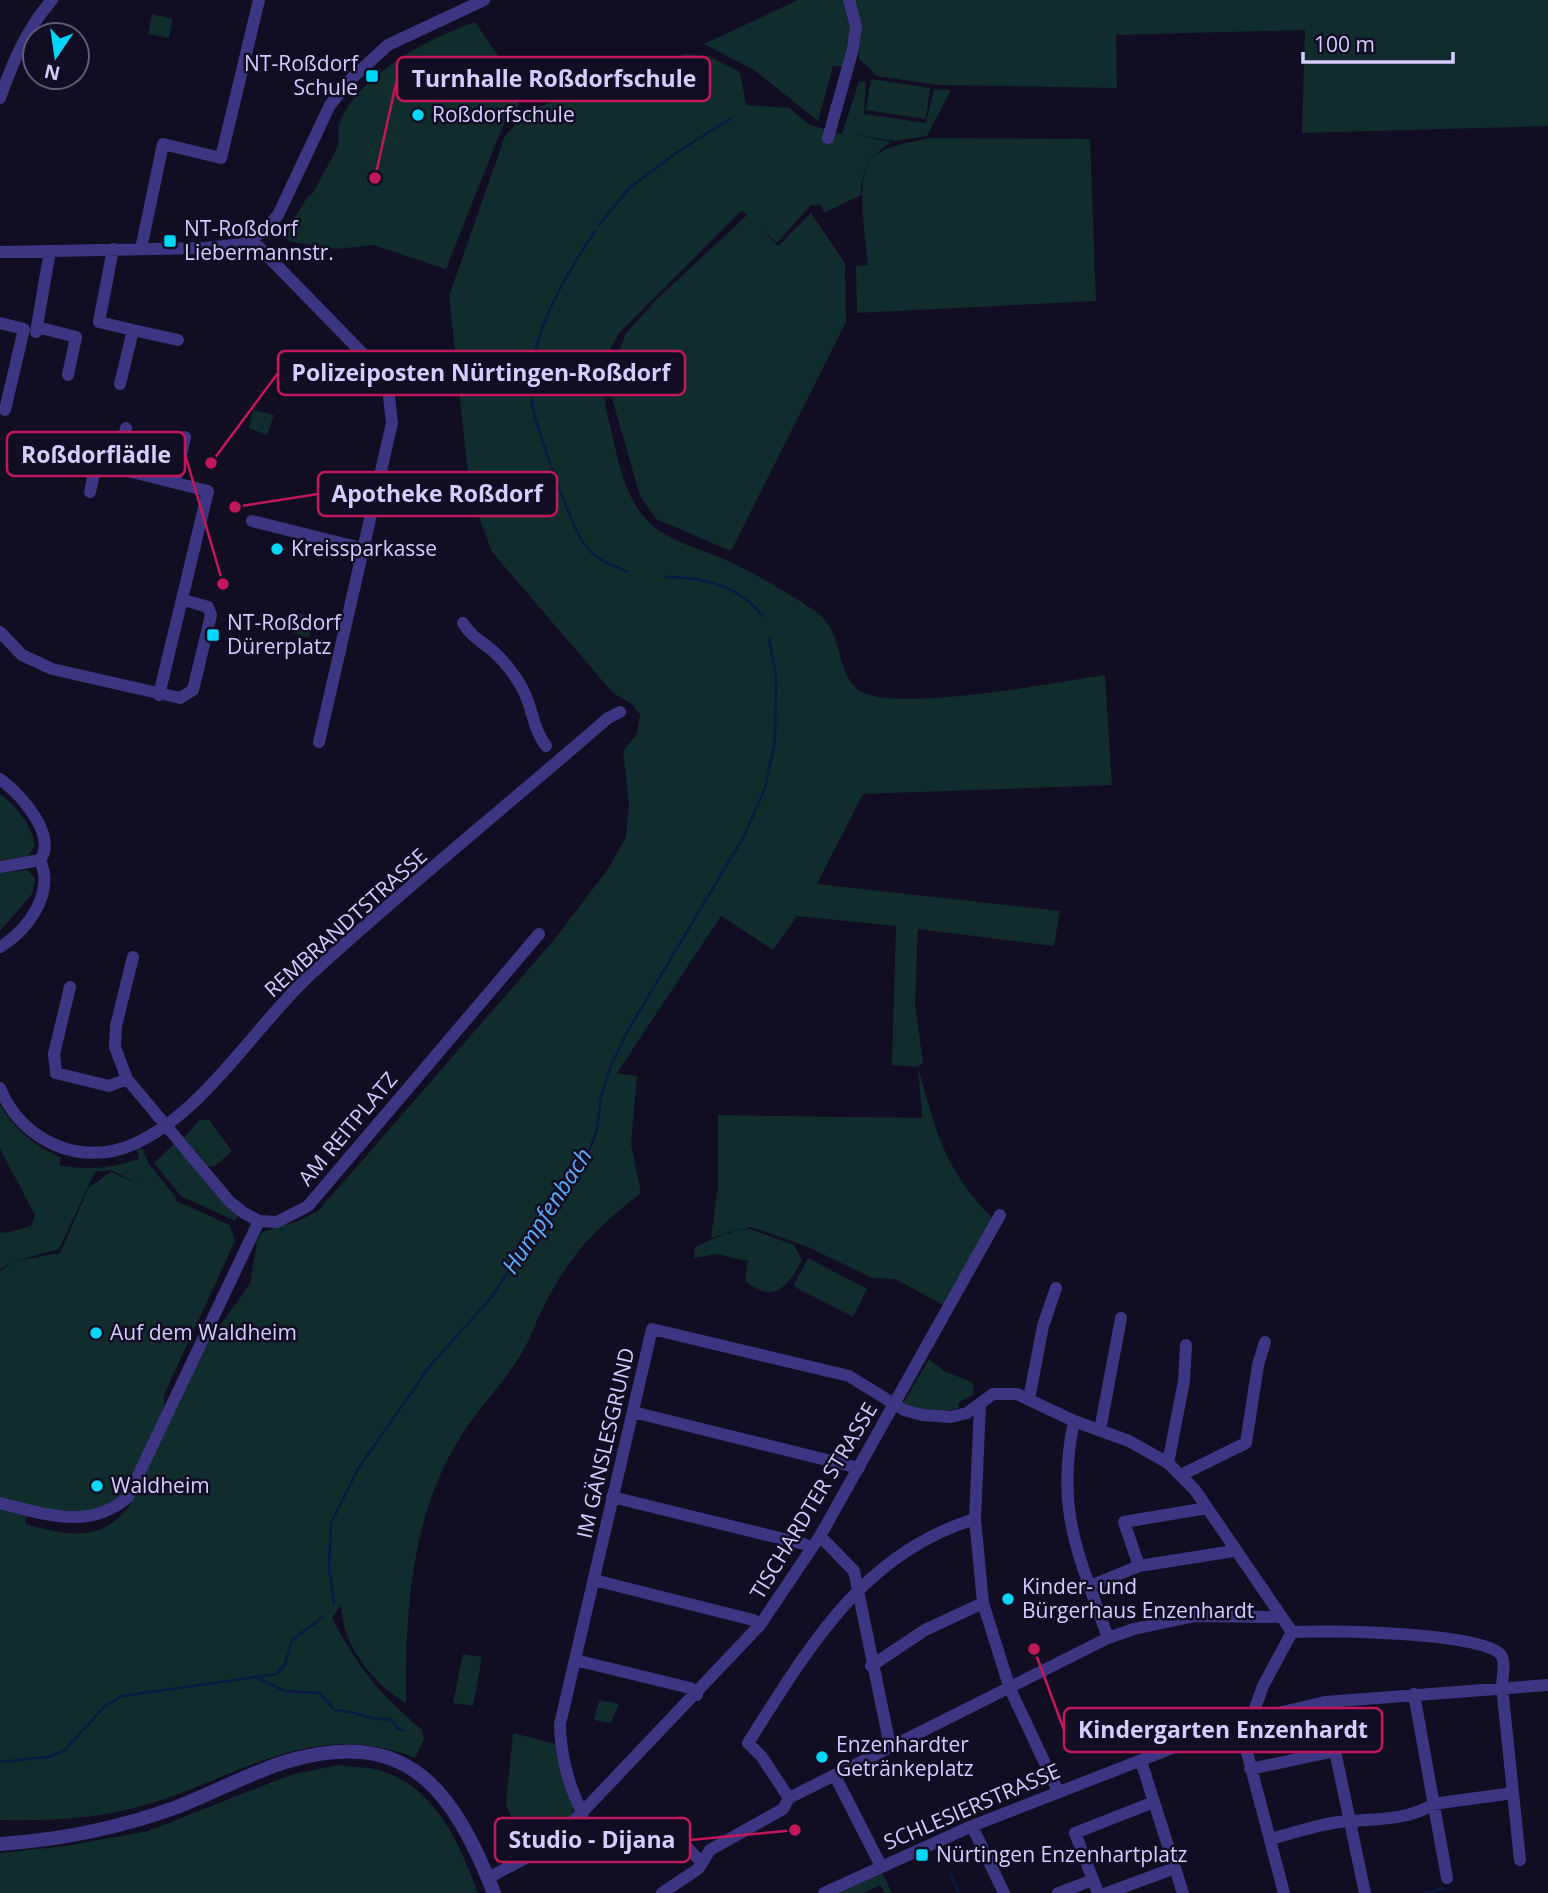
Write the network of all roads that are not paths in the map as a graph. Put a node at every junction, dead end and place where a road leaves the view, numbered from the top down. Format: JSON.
{"nodes":[{"id":1,"x":52,"y":0,"type":"edge"},
{"id":2,"x":259,"y":0,"type":"edge"},
{"id":3,"x":484,"y":0,"type":"edge"},
{"id":4,"x":849,"y":0,"type":"edge"},
{"id":5,"x":0,"y":98,"type":"edge"},
{"id":6,"x":828,"y":138,"type":"dead end"},
{"id":7,"x":251,"y":239,"type":"junction"},
{"id":8,"x":113,"y":249,"type":"junction"},
{"id":9,"x":141,"y":249,"type":"junction"},
{"id":10,"x":50,"y":251,"type":"junction"},
{"id":11,"x":0,"y":252,"type":"edge"},
{"id":12,"x":0,"y":323,"type":"edge"},
{"id":13,"x":133,"y":330,"type":"junction"},
{"id":14,"x":178,"y":340,"type":"dead end"},
{"id":15,"x":68,"y":374,"type":"dead end"},
{"id":16,"x":120,"y":384,"type":"dead end"},
{"id":17,"x":5,"y":410,"type":"dead end"},
{"id":18,"x":127,"y":428,"type":"dead end"},
{"id":19,"x":185,"y":437,"type":"dead end"},
{"id":20,"x":117,"y":469,"type":"junction"},
{"id":21,"x":175,"y":482,"type":"junction"},
{"id":22,"x":90,"y":492,"type":"dead end"},
{"id":23,"x":252,"y":521,"type":"dead end"},
{"id":24,"x":365,"y":549,"type":"junction"},
{"id":25,"x":184,"y":600,"type":"junction"},
{"id":26,"x":463,"y":623,"type":"dead end"},
{"id":27,"x":0,"y":632,"type":"edge"},
{"id":28,"x":159,"y":695,"type":"junction"},
{"id":29,"x":620,"y":712,"type":"dead end"},
{"id":30,"x":319,"y":742,"type":"dead end"},
{"id":31,"x":545,"y":746,"type":"dead end"},
{"id":32,"x":0,"y":779,"type":"edge"},
{"id":33,"x":40,"y":860,"type":"junction"},
{"id":34,"x":0,"y":867,"type":"edge"},
{"id":35,"x":539,"y":934,"type":"dead end"},
{"id":36,"x":0,"y":947,"type":"edge"},
{"id":37,"x":133,"y":957,"type":"dead end"},
{"id":38,"x":70,"y":987,"type":"dead end"},
{"id":39,"x":127,"y":1079,"type":"junction"},
{"id":40,"x":0,"y":1088,"type":"edge"},
{"id":41,"x":166,"y":1125,"type":"junction"},
{"id":42,"x":999,"y":1215,"type":"dead end"},
{"id":43,"x":259,"y":1221,"type":"junction"},
{"id":44,"x":1056,"y":1288,"type":"dead end"},
{"id":45,"x":1121,"y":1318,"type":"dead end"},
{"id":46,"x":1265,"y":1342,"type":"dead end"},
{"id":47,"x":1186,"y":1345,"type":"dead end"},
{"id":48,"x":1029,"y":1399,"type":"junction"},
{"id":49,"x":895,"y":1403,"type":"junction"},
{"id":50,"x":980,"y":1405,"type":"junction"},
{"id":51,"x":633,"y":1412,"type":"junction"},
{"id":52,"x":1074,"y":1421,"type":"junction"},
{"id":53,"x":1100,"y":1430,"type":"junction"},
{"id":54,"x":1168,"y":1463,"type":"junction"},
{"id":55,"x":859,"y":1468,"type":"junction"},
{"id":56,"x":1181,"y":1475,"type":"junction"},
{"id":57,"x":612,"y":1497,"type":"junction"},
{"id":58,"x":0,"y":1503,"type":"edge"},
{"id":59,"x":1207,"y":1508,"type":"junction"},
{"id":60,"x":975,"y":1519,"type":"junction"},
{"id":61,"x":820,"y":1536,"type":"junction"},
{"id":62,"x":812,"y":1548,"type":"junction"},
{"id":63,"x":1234,"y":1551,"type":"junction"},
{"id":64,"x":1139,"y":1566,"type":"junction"},
{"id":65,"x":594,"y":1580,"type":"junction"},
{"id":66,"x":1090,"y":1586,"type":"junction"},
{"id":67,"x":859,"y":1588,"type":"junction"},
{"id":68,"x":983,"y":1603,"type":"junction"},
{"id":69,"x":1281,"y":1617,"type":"junction"},
{"id":70,"x":760,"y":1625,"type":"junction"},
{"id":71,"x":1292,"y":1632,"type":"junction"},
{"id":72,"x":1108,"y":1638,"type":"junction"},
{"id":73,"x":575,"y":1660,"type":"junction"},
{"id":74,"x":871,"y":1666,"type":"junction"},
{"id":75,"x":1548,"y":1685,"type":"edge"},
{"id":76,"x":1502,"y":1687,"type":"junction"},
{"id":77,"x":1010,"y":1689,"type":"junction"},
{"id":78,"x":1414,"y":1694,"type":"junction"},
{"id":79,"x":697,"y":1695,"type":"junction"},
{"id":80,"x":1245,"y":1720,"type":"junction"},
{"id":81,"x":890,"y":1746,"type":"junction"},
{"id":82,"x":1141,"y":1761,"type":"junction"},
{"id":83,"x":1250,"y":1769,"type":"junction"},
{"id":84,"x":835,"y":1776,"type":"junction"},
{"id":85,"x":1058,"y":1791,"type":"junction"},
{"id":86,"x":1513,"y":1793,"type":"junction"},
{"id":87,"x":789,"y":1798,"type":"junction"},
{"id":88,"x":1154,"y":1802,"type":"junction"},
{"id":89,"x":1433,"y":1804,"type":"junction"},
{"id":90,"x":583,"y":1813,"type":"junction"},
{"id":91,"x":1349,"y":1821,"type":"junction"},
{"id":92,"x":972,"y":1826,"type":"junction"},
{"id":93,"x":0,"y":1835,"type":"edge"},
{"id":94,"x":48,"y":1836,"type":"junction"},
{"id":95,"x":1270,"y":1839,"type":"junction"},
{"id":96,"x":0,"y":1844,"type":"edge"},
{"id":97,"x":685,"y":1845,"type":"dead end"},
{"id":98,"x":1520,"y":1860,"type":"dead end"},
{"id":99,"x":702,"y":1863,"type":"junction"},
{"id":100,"x":881,"y":1866,"type":"junction"},
{"id":101,"x":1175,"y":1868,"type":"junction"},
{"id":102,"x":488,"y":1878,"type":"junction"},
{"id":103,"x":1447,"y":1878,"type":"dead end"},
{"id":104,"x":1093,"y":1880,"type":"junction"},
{"id":105,"x":494,"y":1893,"type":"edge"},
{"id":106,"x":662,"y":1893,"type":"edge"},
{"id":107,"x":824,"y":1893,"type":"edge"},
{"id":108,"x":1004,"y":1893,"type":"edge"},
{"id":109,"x":1058,"y":1893,"type":"edge"},
{"id":110,"x":1098,"y":1893,"type":"edge"},
{"id":111,"x":1107,"y":1893,"type":"edge"},
{"id":112,"x":1183,"y":1893,"type":"edge"},
{"id":113,"x":1284,"y":1893,"type":"edge"},
{"id":114,"x":1365,"y":1893,"type":"edge"}],
"edges":[{"from":1,"to":5,"type":"street"},
{"from":2,"to":9,"type":"street"},
{"from":3,"to":7,"type":"street"},
{"from":4,"to":6,"type":"street"},
{"from":7,"to":9,"type":"street"},
{"from":7,"to":24,"type":"street"},
{"from":8,"to":9,"type":"street"},
{"from":8,"to":10,"type":"street"},
{"from":8,"to":13,"type":"street"},
{"from":10,"to":11,"type":"street"},
{"from":10,"to":15,"type":"street"},
{"from":12,"to":17,"type":"street"},
{"from":13,"to":14,"type":"street"},
{"from":13,"to":16,"type":"street"},
{"from":18,"to":20,"type":"street"},
{"from":19,"to":21,"type":"street"},
{"from":20,"to":21,"type":"street"},
{"from":20,"to":22,"type":"street"},
{"from":21,"to":25,"type":"street"},
{"from":23,"to":24,"type":"street"},
{"from":24,"to":30,"type":"street"},
{"from":25,"to":28,"type":"street"},
{"from":25,"to":28,"type":"street"},
{"from":26,"to":31,"type":"street"},
{"from":27,"to":28,"type":"street"},
{"from":29,"to":41,"type":"street","name":"REMBRANDTSTRASSE"},
{"from":32,"to":33,"type":"street"},
{"from":33,"to":34,"type":"street"},
{"from":33,"to":36,"type":"street"},
{"from":35,"to":43,"type":"street","name":"AM REITPLATZ"},
{"from":37,"to":39,"type":"street"},
{"from":38,"to":39,"type":"street"},
{"from":39,"to":41,"type":"street"},
{"from":40,"to":41,"type":"street","name":"REMBRANDTSTRASSE"},
{"from":41,"to":43,"type":"street"},
{"from":42,"to":49,"type":"street","name":"TISCHARDTER STRASSE"},
{"from":43,"to":58,"type":"street"},
{"from":44,"to":48,"type":"street"},
{"from":45,"to":53,"type":"street"},
{"from":46,"to":56,"type":"street"},
{"from":47,"to":54,"type":"street"},
{"from":48,"to":50,"type":"street"},
{"from":48,"to":52,"type":"street"},
{"from":49,"to":50,"type":"street"},
{"from":49,"to":51,"type":"street","name":"IM GÄNSLESGRUND"},
{"from":49,"to":55,"type":"street","name":"TISCHARDTER STRASSE"},
{"from":50,"to":60,"type":"street"},
{"from":51,"to":55,"type":"street"},
{"from":51,"to":57,"type":"street","name":"IM GÄNSLESGRUND"},
{"from":52,"to":53,"type":"street"},
{"from":52,"to":66,"type":"street"},
{"from":53,"to":54,"type":"street"},
{"from":54,"to":56,"type":"street"},
{"from":55,"to":61,"type":"street","name":"TISCHARDTER STRASSE"},
{"from":56,"to":59,"type":"street"},
{"from":57,"to":62,"type":"street"},
{"from":57,"to":65,"type":"street","name":"IM GÄNSLESGRUND"},
{"from":59,"to":63,"type":"street"},
{"from":59,"to":64,"type":"street"},
{"from":60,"to":67,"type":"street"},
{"from":60,"to":68,"type":"street"},
{"from":61,"to":62,"type":"street","name":"TISCHARDTER STRASSE"},
{"from":61,"to":67,"type":"street"},
{"from":62,"to":70,"type":"street","name":"TISCHARDTER STRASSE"},
{"from":63,"to":64,"type":"street"},
{"from":63,"to":69,"type":"street"},
{"from":64,"to":66,"type":"street"},
{"from":65,"to":70,"type":"street"},
{"from":65,"to":73,"type":"street","name":"IM GÄNSLESGRUND"},
{"from":66,"to":72,"type":"street"},
{"from":67,"to":74,"type":"street"},
{"from":67,"to":87,"type":"street"},
{"from":68,"to":74,"type":"street"},
{"from":68,"to":77,"type":"street"},
{"from":69,"to":71,"type":"street"},
{"from":69,"to":72,"type":"street"},
{"from":70,"to":79,"type":"street","name":"TISCHARDTER STRASSE"},
{"from":71,"to":76,"type":"street"},
{"from":71,"to":80,"type":"street"},
{"from":72,"to":77,"type":"street"},
{"from":73,"to":79,"type":"street"},
{"from":73,"to":90,"type":"street","name":"IM GÄNSLESGRUND"},
{"from":74,"to":81,"type":"street"},
{"from":75,"to":76,"type":"street","name":"SCHLESIERSTRASSE"},
{"from":76,"to":78,"type":"street","name":"SCHLESIERSTRASSE"},
{"from":76,"to":86,"type":"street"},
{"from":77,"to":81,"type":"street"},
{"from":77,"to":85,"type":"street"},
{"from":78,"to":80,"type":"street","name":"SCHLESIERSTRASSE"},
{"from":78,"to":89,"type":"street"},
{"from":79,"to":90,"type":"street","name":"TISCHARDTER STRASSE"},
{"from":80,"to":82,"type":"street","name":"SCHLESIERSTRASSE"},
{"from":80,"to":83,"type":"street"},
{"from":81,"to":84,"type":"street"},
{"from":82,"to":85,"type":"street","name":"SCHLESIERSTRASSE"},
{"from":82,"to":88,"type":"street"},
{"from":83,"to":91,"type":"street"},
{"from":83,"to":95,"type":"street"},
{"from":84,"to":87,"type":"street"},
{"from":84,"to":100,"type":"street"},
{"from":85,"to":92,"type":"street","name":"SCHLESIERSTRASSE"},
{"from":86,"to":89,"type":"street"},
{"from":86,"to":98,"type":"street"},
{"from":87,"to":99,"type":"street"},
{"from":88,"to":101,"type":"street"},
{"from":88,"to":104,"type":"street"},
{"from":89,"to":91,"type":"street"},
{"from":89,"to":103,"type":"street"},
{"from":90,"to":102,"type":"street","name":"TISCHARDTER STRASSE"},
{"from":91,"to":95,"type":"street"},
{"from":91,"to":114,"type":"street"},
{"from":92,"to":100,"type":"street","name":"SCHLESIERSTRASSE"},
{"from":92,"to":108,"type":"street"},
{"from":93,"to":94,"type":"street"},
{"from":94,"to":96,"type":"street"},
{"from":94,"to":102,"type":"street"},
{"from":95,"to":113,"type":"street"},
{"from":97,"to":99,"type":"street"},
{"from":99,"to":106,"type":"street"},
{"from":100,"to":107,"type":"street","name":"SCHLESIERSTRASSE"},
{"from":101,"to":111,"type":"street"},
{"from":101,"to":112,"type":"street"},
{"from":102,"to":105,"type":"street"},
{"from":104,"to":109,"type":"street"},
{"from":104,"to":110,"type":"street"}]}
